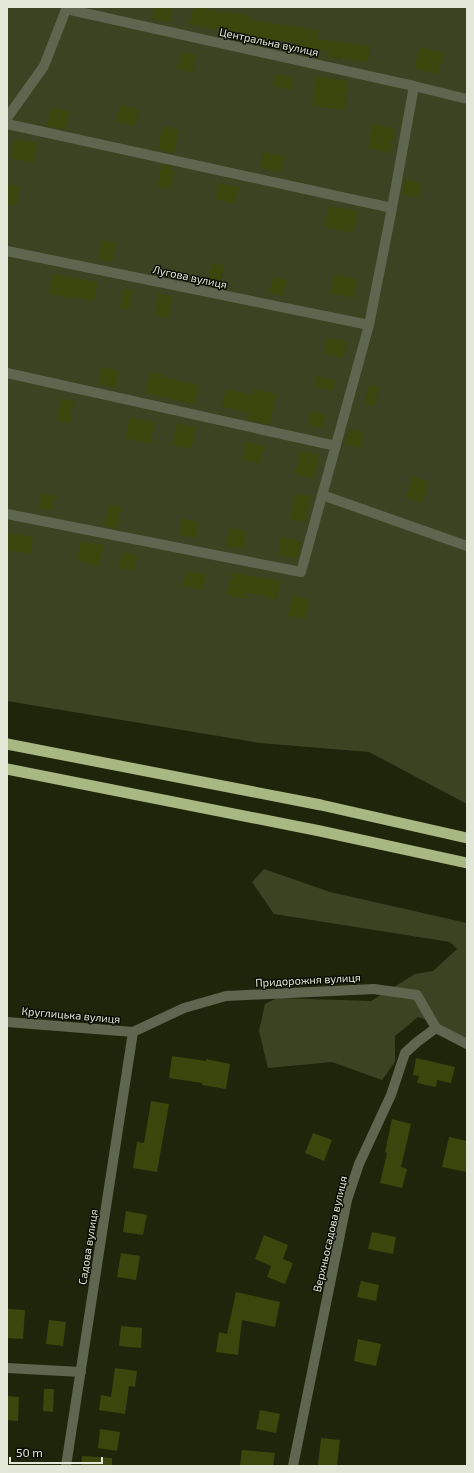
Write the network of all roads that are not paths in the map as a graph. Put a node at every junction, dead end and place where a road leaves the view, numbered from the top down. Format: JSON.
{"nodes":[{"id":1,"x":66,"y":8,"type":"edge"},
{"id":2,"x":414,"y":86,"type":"junction"},
{"id":3,"x":467,"y":99,"type":"edge"},
{"id":4,"x":7,"y":118,"type":"edge"},
{"id":5,"x":7,"y":124,"type":"edge"},
{"id":6,"x":392,"y":208,"type":"junction"},
{"id":7,"x":7,"y":251,"type":"edge"},
{"id":8,"x":369,"y":325,"type":"junction"},
{"id":9,"x":7,"y":373,"type":"edge"},
{"id":10,"x":336,"y":446,"type":"junction"},
{"id":11,"x":322,"y":495,"type":"junction"},
{"id":12,"x":7,"y":514,"type":"edge"},
{"id":13,"x":467,"y":546,"type":"edge"},
{"id":14,"x":7,"y":744,"type":"edge"},
{"id":15,"x":7,"y":769,"type":"edge"},
{"id":16,"x":467,"y":838,"type":"edge"},
{"id":17,"x":467,"y":863,"type":"edge"},
{"id":18,"x":7,"y":1022,"type":"edge"},
{"id":19,"x":436,"y":1028,"type":"junction"},
{"id":20,"x":134,"y":1032,"type":"junction"},
{"id":21,"x":467,"y":1044,"type":"edge"},
{"id":22,"x":7,"y":1368,"type":"edge"},
{"id":23,"x":81,"y":1372,"type":"junction"},
{"id":24,"x":66,"y":1466,"type":"edge"},
{"id":25,"x":293,"y":1466,"type":"edge"}],
"edges":[{"from":1,"to":2,"type":"street","name":"Центральна вулиця"},
{"from":1,"to":4,"type":"street"},
{"from":2,"to":3,"type":"street","name":"Центральна вулиця"},
{"from":2,"to":6,"type":"street"},
{"from":5,"to":6,"type":"street"},
{"from":6,"to":8,"type":"street"},
{"from":7,"to":8,"type":"street","name":"Лугова вулиця"},
{"from":8,"to":10,"type":"street"},
{"from":9,"to":10,"type":"street"},
{"from":10,"to":11,"type":"street"},
{"from":11,"to":12,"type":"street"},
{"from":11,"to":13,"type":"street"},
{"from":14,"to":16,"type":"highway"},
{"from":15,"to":17,"type":"highway"},
{"from":18,"to":20,"type":"street","name":"Круглицька вулиця"},
{"from":19,"to":20,"type":"street","name":"Придорожня вулиця"},
{"from":19,"to":21,"type":"street"},
{"from":19,"to":25,"type":"street","name":"Верхньосадова вулиця"},
{"from":20,"to":23,"type":"street","name":"Садова вулиця"},
{"from":22,"to":23,"type":"street"},
{"from":23,"to":24,"type":"street","name":"Садова вулиця"}]}
